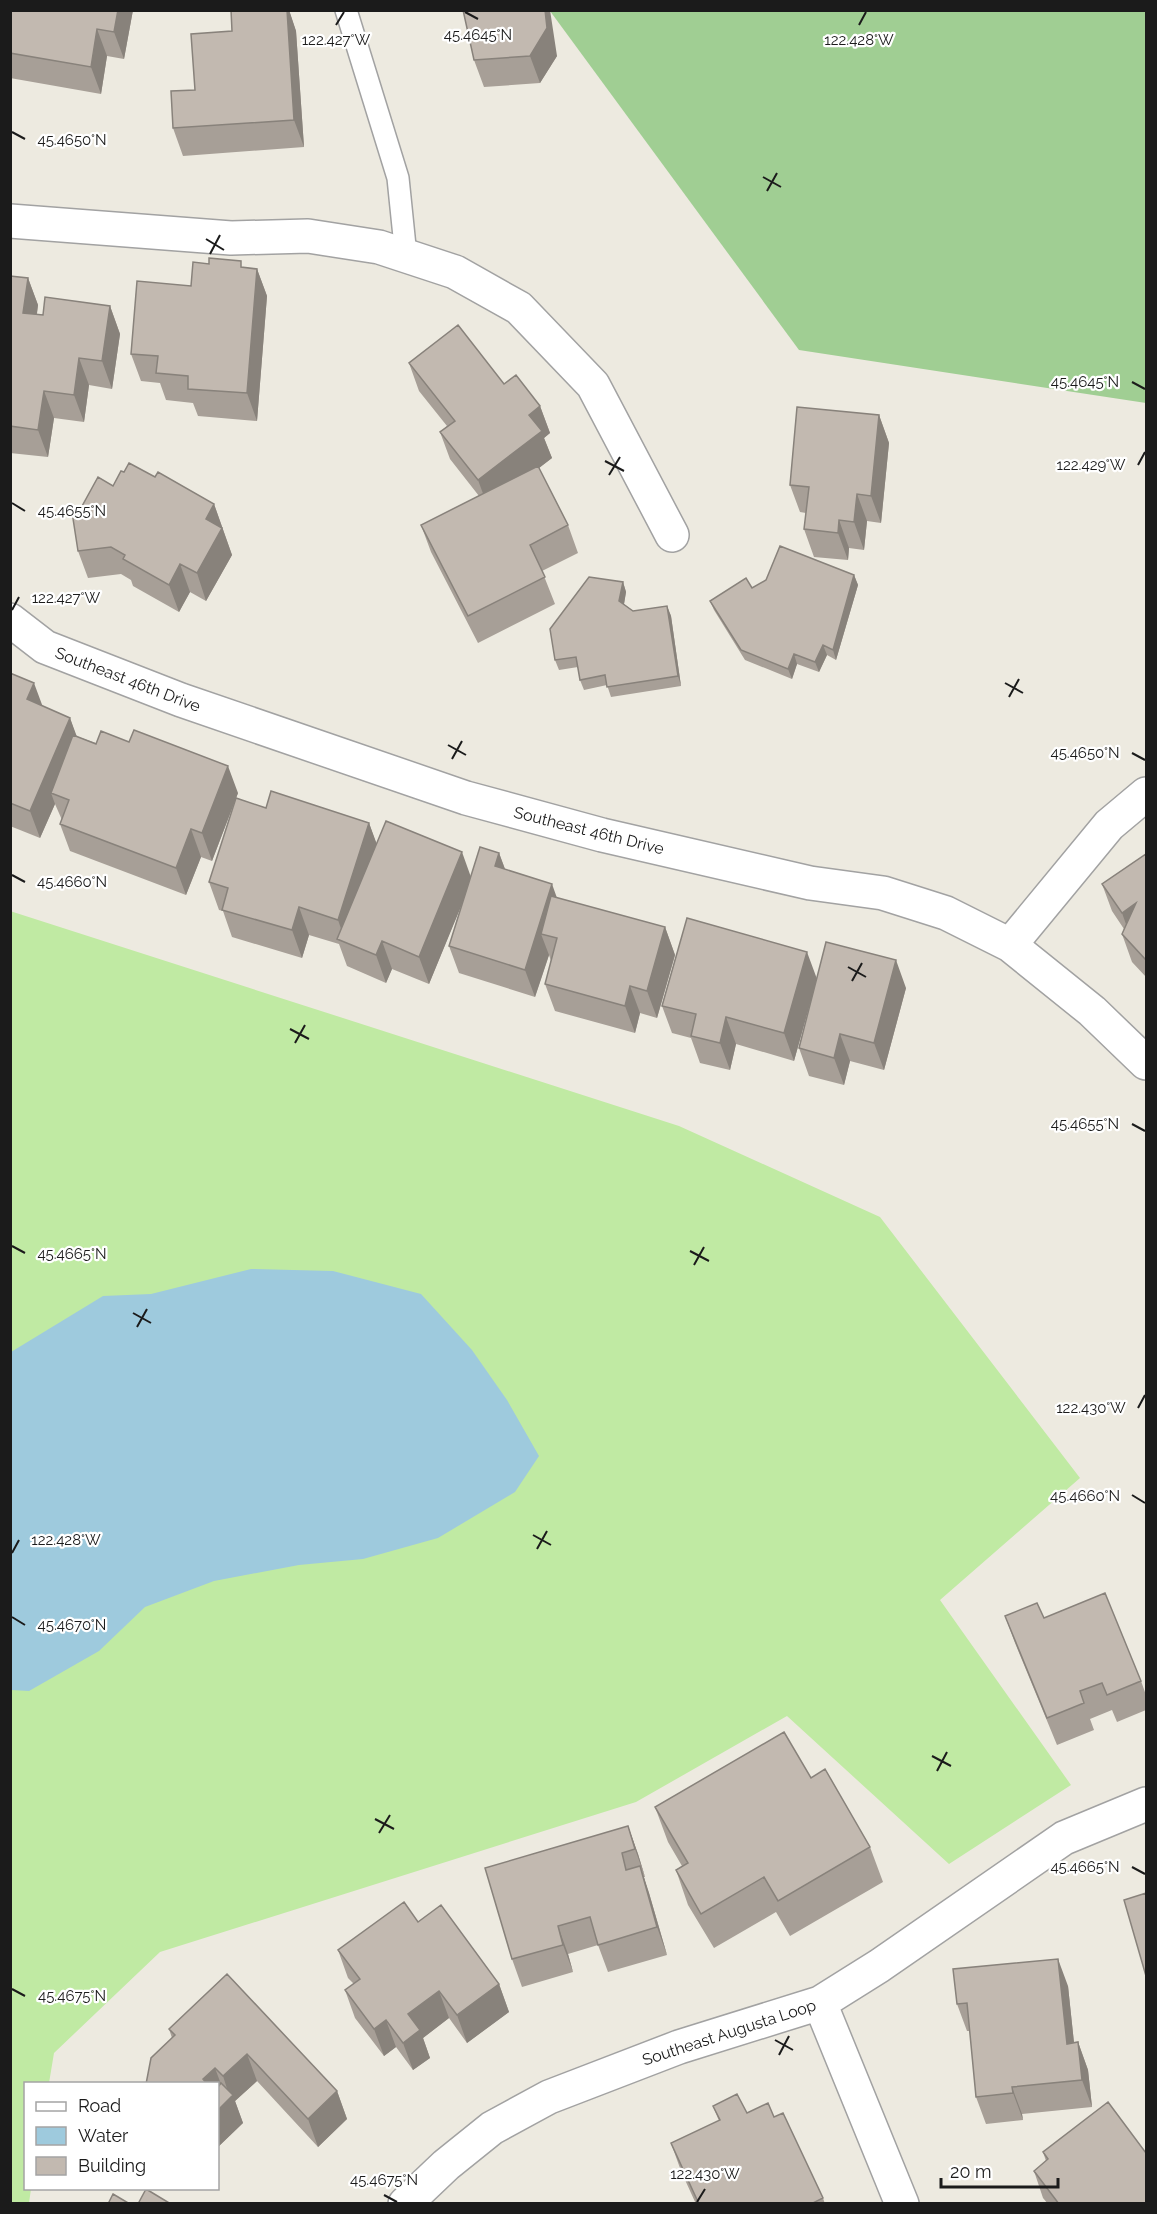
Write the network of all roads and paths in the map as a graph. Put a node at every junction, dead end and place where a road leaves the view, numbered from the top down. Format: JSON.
{"nodes":[{"id":1,"x":346,"y":10,"type":"edge"},
{"id":2,"x":10,"y":221,"type":"edge"},
{"id":3,"x":406,"y":256,"type":"junction"},
{"id":4,"x":672,"y":534,"type":"dead end"},
{"id":5,"x":10,"y":620,"type":"edge"},
{"id":6,"x":1146,"y":794,"type":"edge"},
{"id":7,"x":1010,"y":945,"type":"junction"},
{"id":8,"x":1146,"y":1063,"type":"edge"},
{"id":9,"x":1146,"y":1804,"type":"edge"},
{"id":10,"x":820,"y":2003,"type":"junction"},
{"id":11,"x":405,"y":2204,"type":"edge"},
{"id":12,"x":902,"y":2204,"type":"edge"}],
"edges":[{"from":1,"to":3,"type":"lane"},
{"from":2,"to":3,"type":"street"},
{"from":3,"to":4,"type":"street"},
{"from":5,"to":7,"type":"street","name":"Southeast 46th Drive"},
{"from":6,"to":7,"type":"street"},
{"from":7,"to":8,"type":"street","name":"Southeast 46th Drive"},
{"from":9,"to":10,"type":"street","name":"Southeast Augusta Loop"},
{"from":10,"to":11,"type":"street","name":"Southeast Augusta Loop"},
{"from":10,"to":12,"type":"street"}]}
